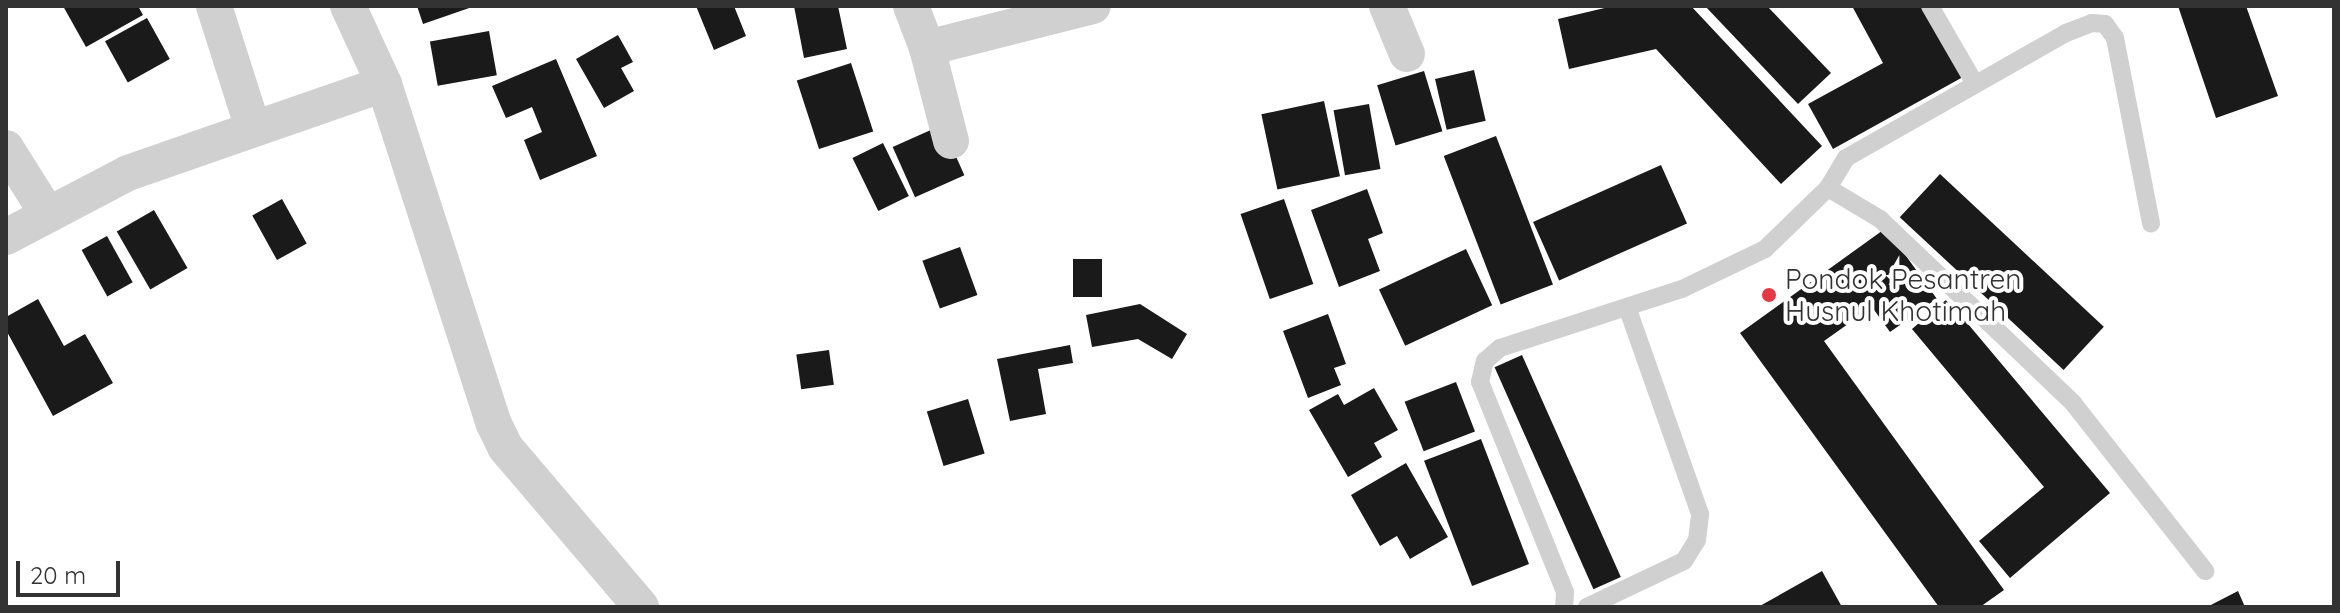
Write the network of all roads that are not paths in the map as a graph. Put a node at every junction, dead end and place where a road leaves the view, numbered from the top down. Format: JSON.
{"nodes":[{"id":1,"x":214,"y":6,"type":"edge"},
{"id":2,"x":348,"y":6,"type":"edge"},
{"id":3,"x":911,"y":6,"type":"edge"},
{"id":4,"x":1093,"y":6,"type":"edge"},
{"id":5,"x":1387,"y":6,"type":"edge"},
{"id":6,"x":1930,"y":6,"type":"edge"},
{"id":7,"x":927,"y":48,"type":"junction"},
{"id":8,"x":1407,"y":54,"type":"dead end"},
{"id":9,"x":384,"y":84,"type":"junction"},
{"id":10,"x":1975,"y":84,"type":"junction"},
{"id":11,"x":253,"y":128,"type":"junction"},
{"id":12,"x":951,"y":141,"type":"dead end"},
{"id":13,"x":6,"y":148,"type":"edge"},
{"id":14,"x":1828,"y":188,"type":"junction"},
{"id":15,"x":48,"y":215,"type":"junction"},
{"id":16,"x":2151,"y":224,"type":"dead end"},
{"id":17,"x":6,"y":237,"type":"edge"},
{"id":18,"x":1627,"y":307,"type":"junction"},
{"id":19,"x":2205,"y":571,"type":"dead end"},
{"id":20,"x":641,"y":607,"type":"edge"},
{"id":21,"x":1564,"y":607,"type":"edge"},
{"id":22,"x":1587,"y":607,"type":"edge"}],
"edges":[{"from":1,"to":11,"type":"street"},
{"from":2,"to":9,"type":"street"},
{"from":3,"to":7,"type":"street"},
{"from":4,"to":7,"type":"street"},
{"from":5,"to":8,"type":"street"},
{"from":6,"to":10,"type":"lane"},
{"from":7,"to":12,"type":"street"},
{"from":9,"to":11,"type":"street"},
{"from":9,"to":20,"type":"street"},
{"from":10,"to":14,"type":"lane"},
{"from":10,"to":16,"type":"lane"},
{"from":11,"to":15,"type":"street"},
{"from":13,"to":15,"type":"street"},
{"from":14,"to":18,"type":"lane"},
{"from":14,"to":19,"type":"lane"},
{"from":15,"to":17,"type":"street"},
{"from":18,"to":21,"type":"lane"},
{"from":18,"to":22,"type":"lane"}]}
